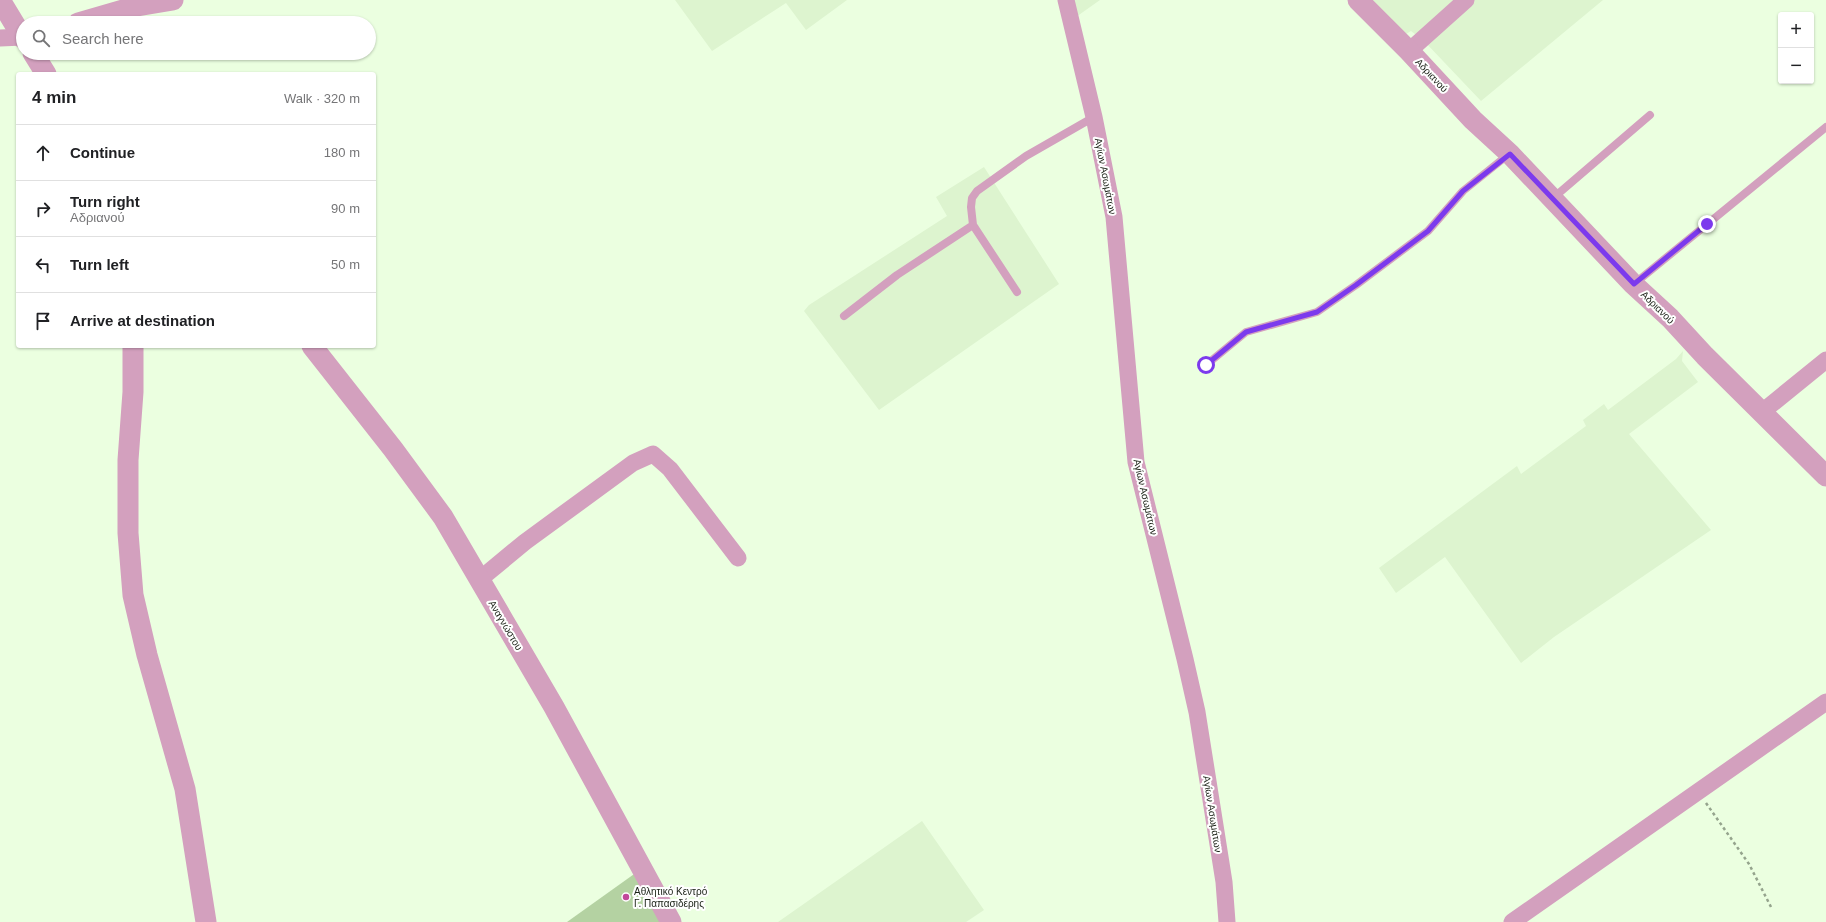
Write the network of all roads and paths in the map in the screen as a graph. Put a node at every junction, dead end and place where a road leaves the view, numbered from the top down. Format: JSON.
{"nodes":[{"id":1,"x":0,"y":0,"type":"edge"},
{"id":2,"x":173,"y":0,"type":"edge"},
{"id":3,"x":1066,"y":0,"type":"edge"},
{"id":4,"x":1358,"y":0,"type":"edge"},
{"id":5,"x":1466,"y":0,"type":"edge"},
{"id":6,"x":102,"y":16,"type":"edge"},
{"id":7,"x":16,"y":26,"type":"edge"},
{"id":8,"x":16,"y":37,"type":"edge"},
{"id":9,"x":0,"y":38,"type":"edge"},
{"id":10,"x":1409,"y":51,"type":"junction"},
{"id":11,"x":37,"y":60,"type":"edge"},
{"id":12,"x":45,"y":72,"type":"edge"},
{"id":13,"x":1650,"y":115,"type":"dead end"},
{"id":14,"x":1094,"y":117,"type":"junction"},
{"id":15,"x":1826,"y":127,"type":"edge"},
{"id":16,"x":1510,"y":154,"type":"junction"},
{"id":17,"x":1552,"y":200,"type":"junction"},
{"id":18,"x":973,"y":225,"type":"junction"},
{"id":19,"x":1634,"y":284,"type":"junction"},
{"id":20,"x":1017,"y":292,"type":"dead end"},
{"id":21,"x":844,"y":316,"type":"dead end"},
{"id":22,"x":133,"y":348,"type":"edge"},
{"id":23,"x":314,"y":348,"type":"edge"},
{"id":24,"x":1826,"y":360,"type":"edge"},
{"id":25,"x":1206,"y":365,"type":"dead end"},
{"id":26,"x":1762,"y":412,"type":"junction"},
{"id":27,"x":1826,"y":476,"type":"edge"},
{"id":28,"x":738,"y":558,"type":"dead end"},
{"id":29,"x":479,"y":580,"type":"junction"},
{"id":30,"x":1826,"y":702,"type":"edge"},
{"id":31,"x":1698,"y":791,"type":"junction"},
{"id":32,"x":1771,"y":907,"type":"dead end"},
{"id":33,"x":206,"y":922,"type":"edge"},
{"id":34,"x":671,"y":922,"type":"edge"},
{"id":35,"x":1227,"y":922,"type":"edge"},
{"id":36,"x":1512,"y":922,"type":"edge"}],
"edges":[{"from":1,"to":7,"type":"street"},
{"from":2,"to":6,"type":"street"},
{"from":3,"to":14,"type":"street","name":"Αγίων Ασωμάτων"},
{"from":4,"to":10,"type":"street","name":"Αδριανού"},
{"from":5,"to":10,"type":"street"},
{"from":8,"to":9,"type":"street"},
{"from":10,"to":16,"type":"street","name":"Αδριανού"},
{"from":11,"to":12,"type":"street"},
{"from":13,"to":17,"type":"lane"},
{"from":14,"to":18,"type":"lane"},
{"from":14,"to":35,"type":"street","name":"Αγίων Ασωμάτων"},
{"from":15,"to":19,"type":"lane"},
{"from":16,"to":17,"type":"street","name":"Αδριανού"},
{"from":16,"to":25,"type":"lane"},
{"from":17,"to":19,"type":"street","name":"Αδριανού"},
{"from":18,"to":20,"type":"lane"},
{"from":18,"to":21,"type":"lane"},
{"from":19,"to":26,"type":"street","name":"Αδριανού"},
{"from":22,"to":33,"type":"street"},
{"from":23,"to":29,"type":"street","name":"Αναγνώστου"},
{"from":24,"to":26,"type":"street"},
{"from":26,"to":27,"type":"street","name":"Αδριανού"},
{"from":28,"to":29,"type":"street"},
{"from":29,"to":34,"type":"street","name":"Αναγνώστου"},
{"from":30,"to":31,"type":"street"},
{"from":31,"to":32,"type":"path"},
{"from":31,"to":36,"type":"street"}]}
